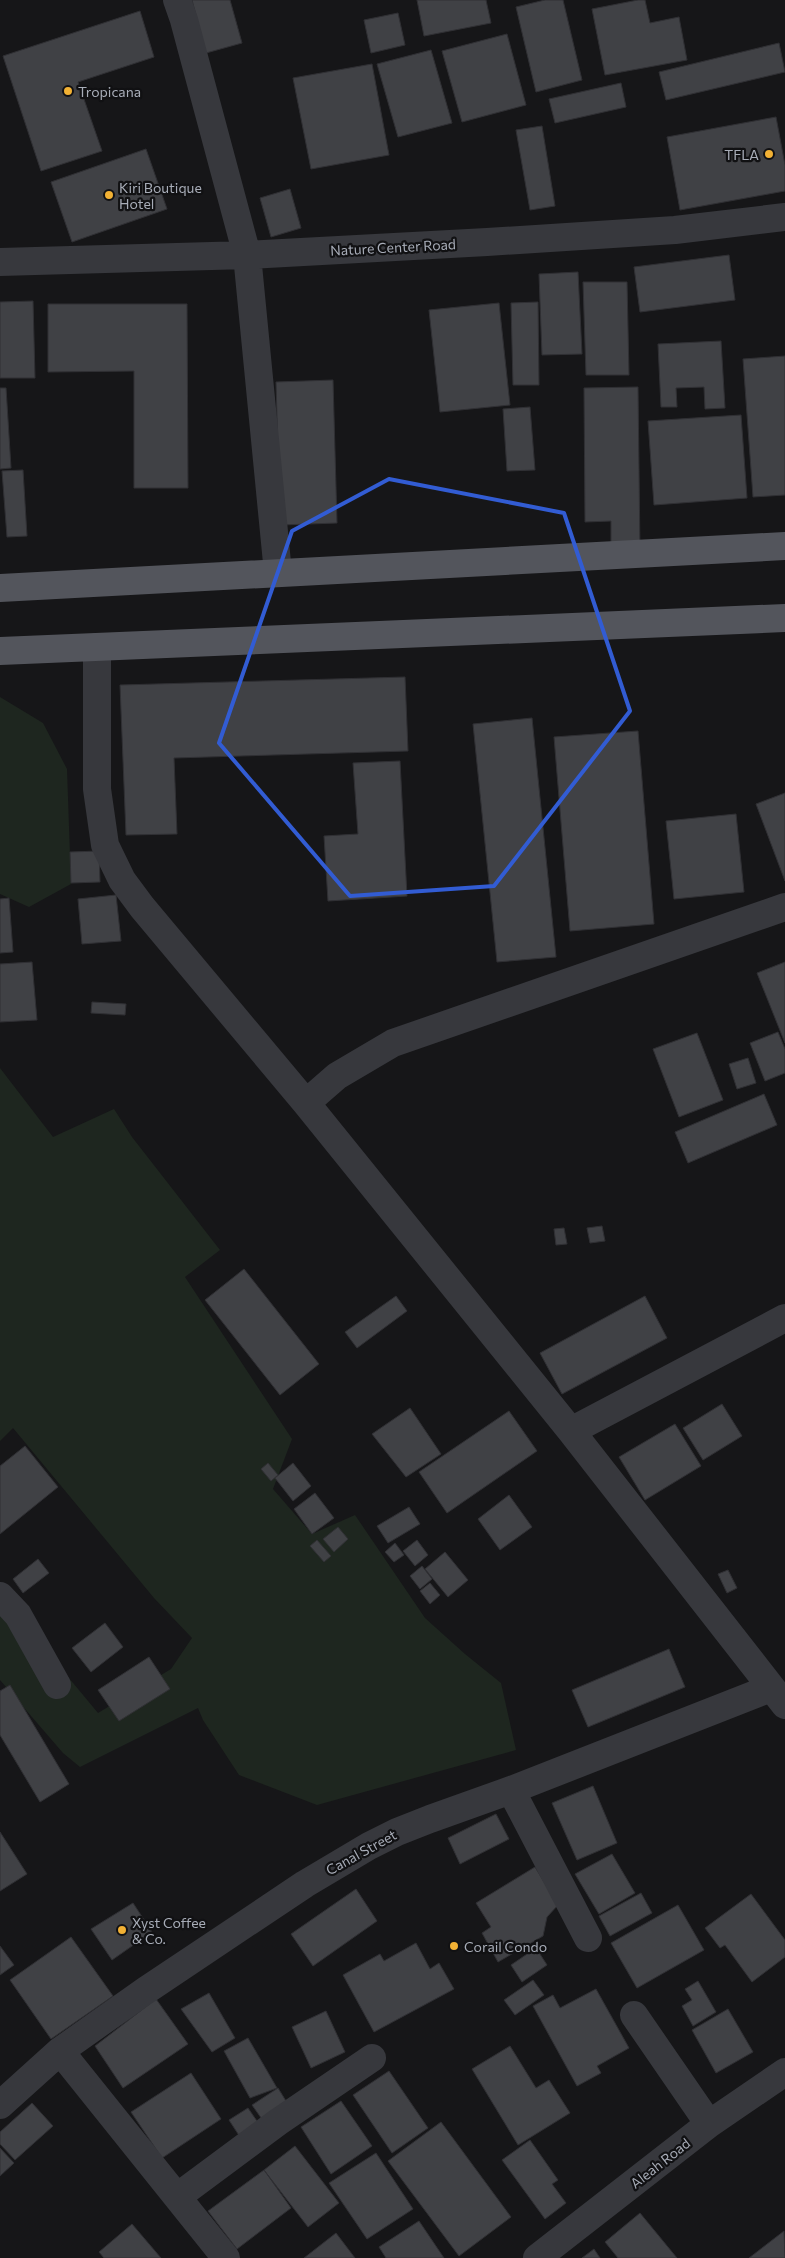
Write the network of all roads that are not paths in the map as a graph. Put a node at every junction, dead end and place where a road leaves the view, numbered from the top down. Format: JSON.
{"nodes":[{"id":1,"x":177,"y":0,"type":"edge"},
{"id":2,"x":785,"y":217,"type":"edge"},
{"id":3,"x":246,"y":255,"type":"junction"},
{"id":4,"x":0,"y":262,"type":"edge"},
{"id":5,"x":785,"y":546,"type":"edge"},
{"id":6,"x":278,"y":573,"type":"junction"},
{"id":7,"x":0,"y":588,"type":"edge"},
{"id":8,"x":785,"y":618,"type":"edge"},
{"id":9,"x":97,"y":647,"type":"junction"},
{"id":10,"x":0,"y":651,"type":"edge"},
{"id":11,"x":785,"y":906,"type":"edge"},
{"id":12,"x":306,"y":1103,"type":"junction"},
{"id":13,"x":785,"y":1318,"type":"edge"},
{"id":14,"x":571,"y":1431,"type":"junction"},
{"id":15,"x":0,"y":1596,"type":"edge"},
{"id":16,"x":57,"y":1685,"type":"dead end"},
{"id":17,"x":778,"y":1696,"type":"edge"},
{"id":18,"x":511,"y":1790,"type":"junction"},
{"id":19,"x":588,"y":1938,"type":"dead end"},
{"id":20,"x":634,"y":2015,"type":"dead end"},
{"id":21,"x":60,"y":2051,"type":"junction"},
{"id":22,"x":372,"y":2058,"type":"dead end"},
{"id":23,"x":785,"y":2072,"type":"edge"},
{"id":24,"x":0,"y":2106,"type":"edge"},
{"id":25,"x":709,"y":2124,"type":"junction"},
{"id":26,"x":177,"y":2197,"type":"junction"},
{"id":27,"x":226,"y":2258,"type":"edge"},
{"id":28,"x":537,"y":2258,"type":"edge"}],
"edges":[{"from":1,"to":3,"type":"street"},
{"from":2,"to":3,"type":"street","name":"Nature Center Road"},
{"from":3,"to":4,"type":"street","name":"Nature Center Road"},
{"from":3,"to":6,"type":"street"},
{"from":5,"to":6,"type":"main road"},
{"from":6,"to":7,"type":"main road"},
{"from":8,"to":9,"type":"main road"},
{"from":9,"to":10,"type":"main road"},
{"from":9,"to":12,"type":"street"},
{"from":11,"to":12,"type":"street"},
{"from":12,"to":14,"type":"street"},
{"from":13,"to":14,"type":"street"},
{"from":14,"to":17,"type":"street"},
{"from":15,"to":16,"type":"street"},
{"from":17,"to":18,"type":"street","name":"Canal Street"},
{"from":18,"to":19,"type":"street"},
{"from":18,"to":21,"type":"street","name":"Canal Street"},
{"from":20,"to":25,"type":"street"},
{"from":21,"to":24,"type":"street","name":"Canal Street"},
{"from":21,"to":26,"type":"street"},
{"from":22,"to":26,"type":"street"},
{"from":23,"to":25,"type":"street","name":"Aleah Road"},
{"from":25,"to":28,"type":"street","name":"Aleah Road"},
{"from":26,"to":27,"type":"street"}]}
